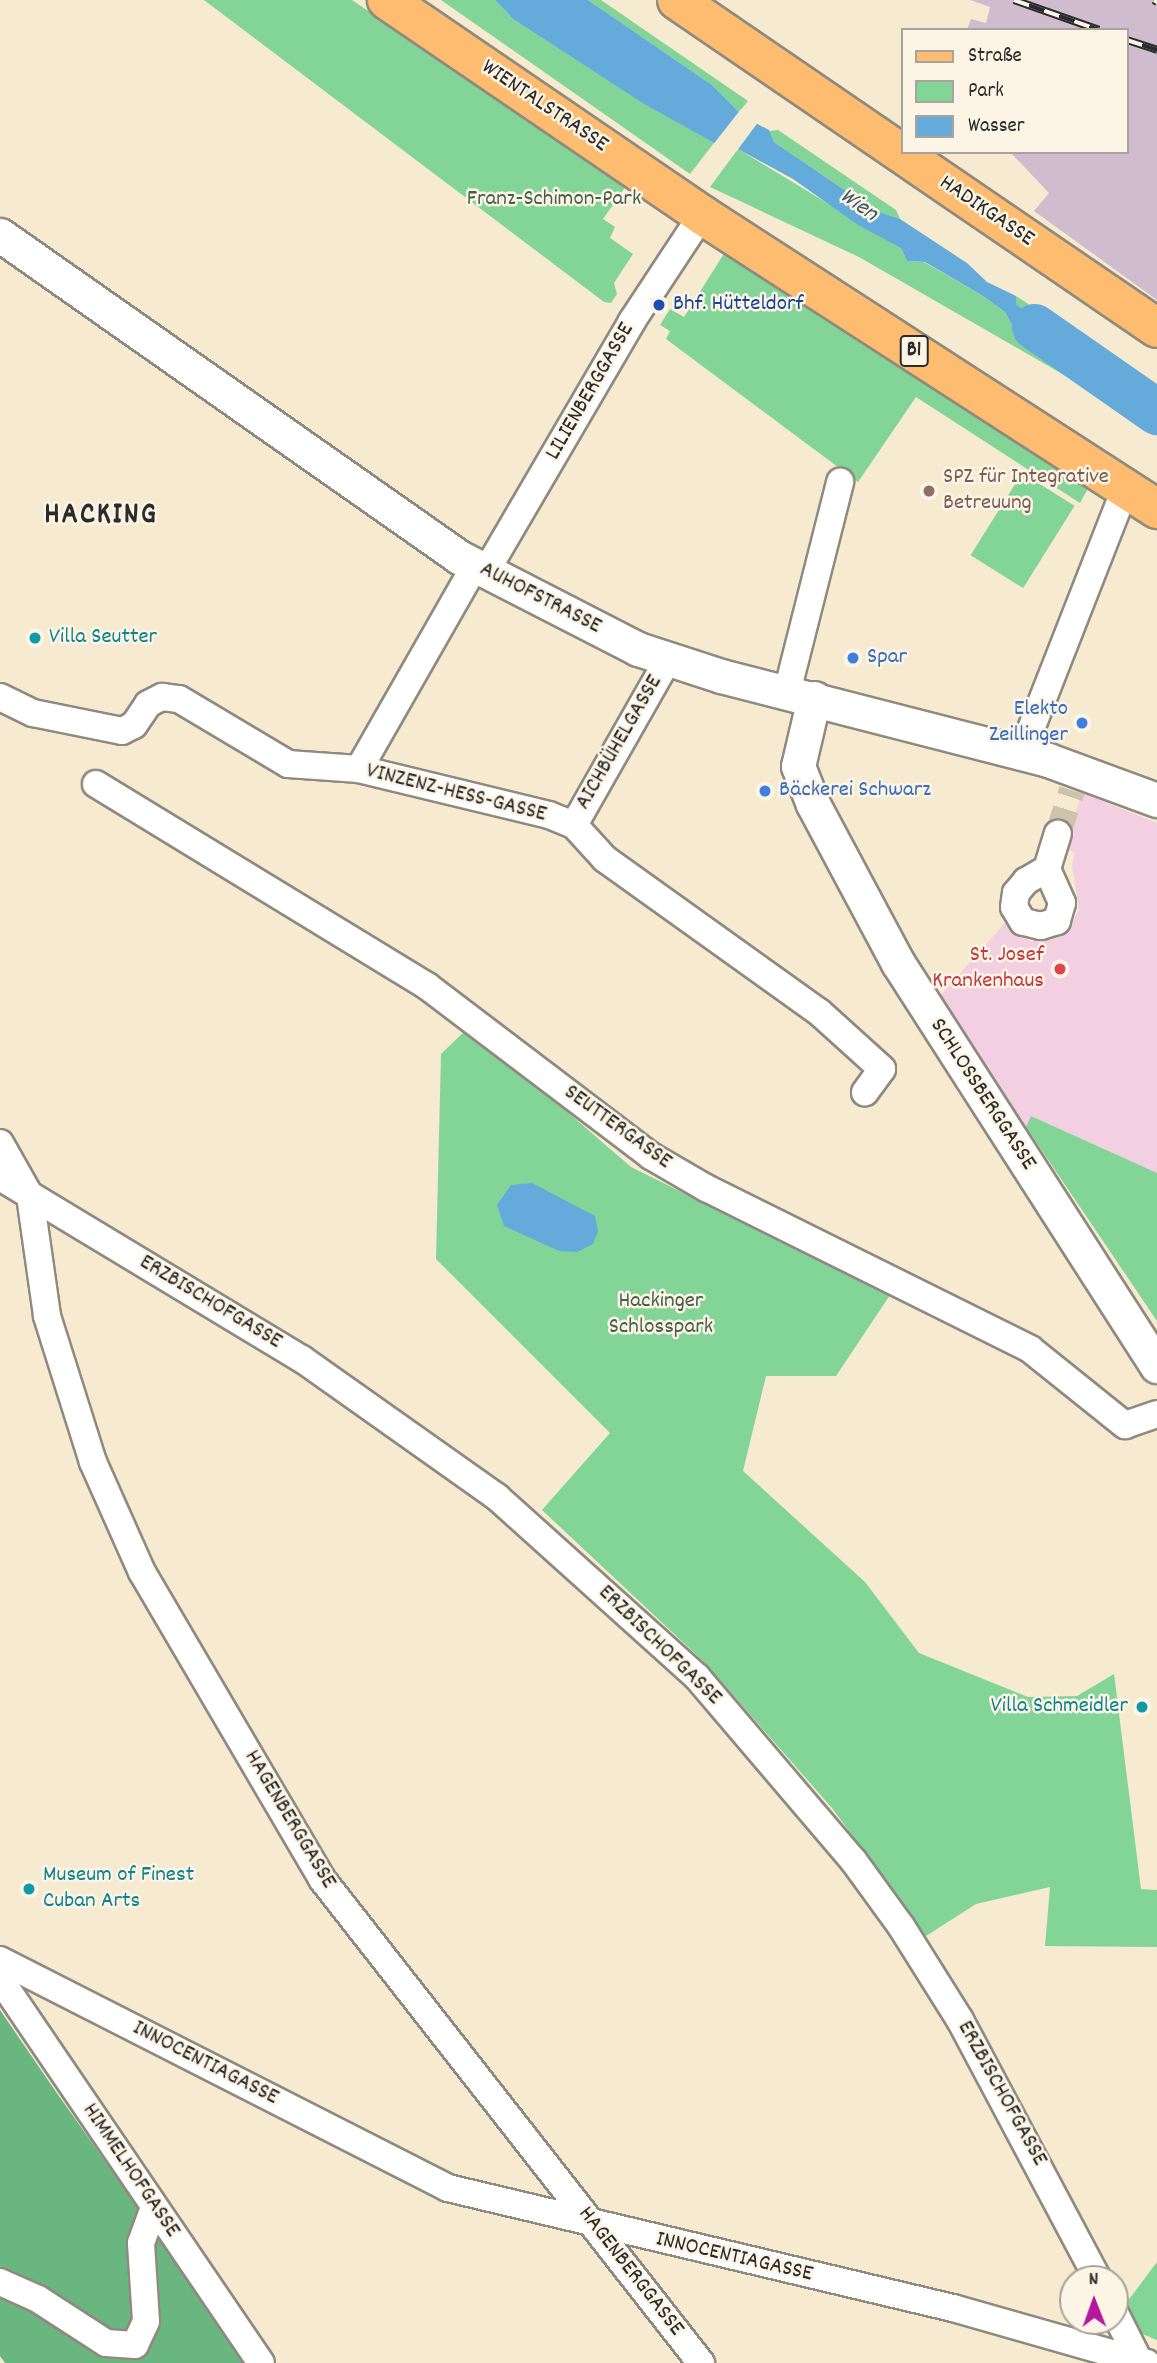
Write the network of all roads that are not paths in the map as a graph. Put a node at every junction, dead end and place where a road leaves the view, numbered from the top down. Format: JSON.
{"nodes":[{"id":1,"x":387,"y":0,"type":"edge"},
{"id":2,"x":677,"y":0,"type":"edge"},
{"id":3,"x":902,"y":154,"type":"edge"},
{"id":4,"x":902,"y":154,"type":"edge"},
{"id":5,"x":702,"y":215,"type":"junction"},
{"id":6,"x":0,"y":235,"type":"edge"},
{"id":7,"x":1157,"y":328,"type":"edge"},
{"id":8,"x":840,"y":482,"type":"dead end"},
{"id":9,"x":1126,"y":487,"type":"junction"},
{"id":10,"x":1157,"y":509,"type":"edge"},
{"id":11,"x":480,"y":570,"type":"junction"},
{"id":12,"x":667,"y":661,"type":"junction"},
{"id":13,"x":800,"y":695,"type":"junction"},
{"id":14,"x":0,"y":697,"type":"edge"},
{"id":15,"x":1022,"y":752,"type":"junction"},
{"id":16,"x":359,"y":769,"type":"junction"},
{"id":17,"x":96,"y":784,"type":"dead end"},
{"id":18,"x":1157,"y":800,"type":"edge"},
{"id":19,"x":574,"y":825,"type":"junction"},
{"id":20,"x":1058,"y":834,"type":"tunnel mouth"},
{"id":21,"x":1047,"y":869,"type":"dead end"},
{"id":22,"x":865,"y":1092,"type":"dead end"},
{"id":23,"x":0,"y":1143,"type":"edge"},
{"id":24,"x":0,"y":1177,"type":"edge"},
{"id":25,"x":30,"y":1196,"type":"junction"},
{"id":26,"x":1157,"y":1366,"type":"edge"},
{"id":27,"x":1157,"y":1414,"type":"edge"},
{"id":28,"x":0,"y":1960,"type":"edge"},
{"id":29,"x":0,"y":1979,"type":"edge"},
{"id":30,"x":154,"y":2207,"type":"junction"},
{"id":31,"x":595,"y":2226,"type":"junction"},
{"id":32,"x":1091,"y":2265,"type":"edge"},
{"id":33,"x":0,"y":2282,"type":"edge"},
{"id":34,"x":1128,"y":2335,"type":"edge"},
{"id":35,"x":1144,"y":2362,"type":"edge"},
{"id":36,"x":261,"y":2363,"type":"edge"},
{"id":37,"x":702,"y":2363,"type":"edge"}],
"edges":[{"from":1,"to":5,"type":"main road","name":"WIENTALSTRASSE","number":"B1"},
{"from":2,"to":4,"type":"main road","name":"HADIKGASSE"},
{"from":3,"to":7,"type":"main road","name":"HADIKGASSE"},
{"from":5,"to":9,"type":"main road","number":"B1"},
{"from":5,"to":11,"type":"street","name":"LILIENBERGGASSE"},
{"from":6,"to":11,"type":"street","name":"AUHOFSTRASSE"},
{"from":8,"to":13,"type":"street"},
{"from":9,"to":10,"type":"main road","number":"B1"},
{"from":9,"to":15,"type":"street"},
{"from":11,"to":12,"type":"street","name":"AUHOFSTRASSE"},
{"from":11,"to":16,"type":"street","name":"LILIENBERGGASSE"},
{"from":12,"to":13,"type":"street","name":"AUHOFSTRASSE"},
{"from":12,"to":19,"type":"street","name":"AICHBÜHELGASSE"},
{"from":13,"to":15,"type":"street","name":"AUHOFSTRASSE"},
{"from":13,"to":26,"type":"street","name":"SCHLOSSBERGGASSE"},
{"from":14,"to":16,"type":"street","name":"VINZENZ-HESS-GASSE"},
{"from":15,"to":18,"type":"street","name":"AUHOFSTRASSE"},
{"from":16,"to":19,"type":"street","name":"VINZENZ-HESS-GASSE"},
{"from":17,"to":27,"type":"street","name":"SEUTTERGASSE"},
{"from":19,"to":22,"type":"street","name":"VINZENZ-HESS-GASSE"},
{"from":20,"to":21,"type":"street"},
{"from":23,"to":25,"type":"street","name":"ERZBISCHOFGASSE"},
{"from":24,"to":25,"type":"street","name":"ERZBISCHOFGASSE"},
{"from":25,"to":31,"type":"street","name":"HAGENBERGGASSE"},
{"from":25,"to":32,"type":"street","name":"ERZBISCHOFGASSE"},
{"from":28,"to":31,"type":"street","name":"INNOCENTIAGASSE"},
{"from":29,"to":30,"type":"street","name":"HIMMELHOFGASSE"},
{"from":30,"to":33,"type":"street"},
{"from":30,"to":36,"type":"street","name":"HIMMELHOFGASSE"},
{"from":31,"to":35,"type":"street","name":"INNOCENTIAGASSE"},
{"from":31,"to":37,"type":"street","name":"HAGENBERGGASSE"},
{"from":34,"to":35,"type":"street"}]}
